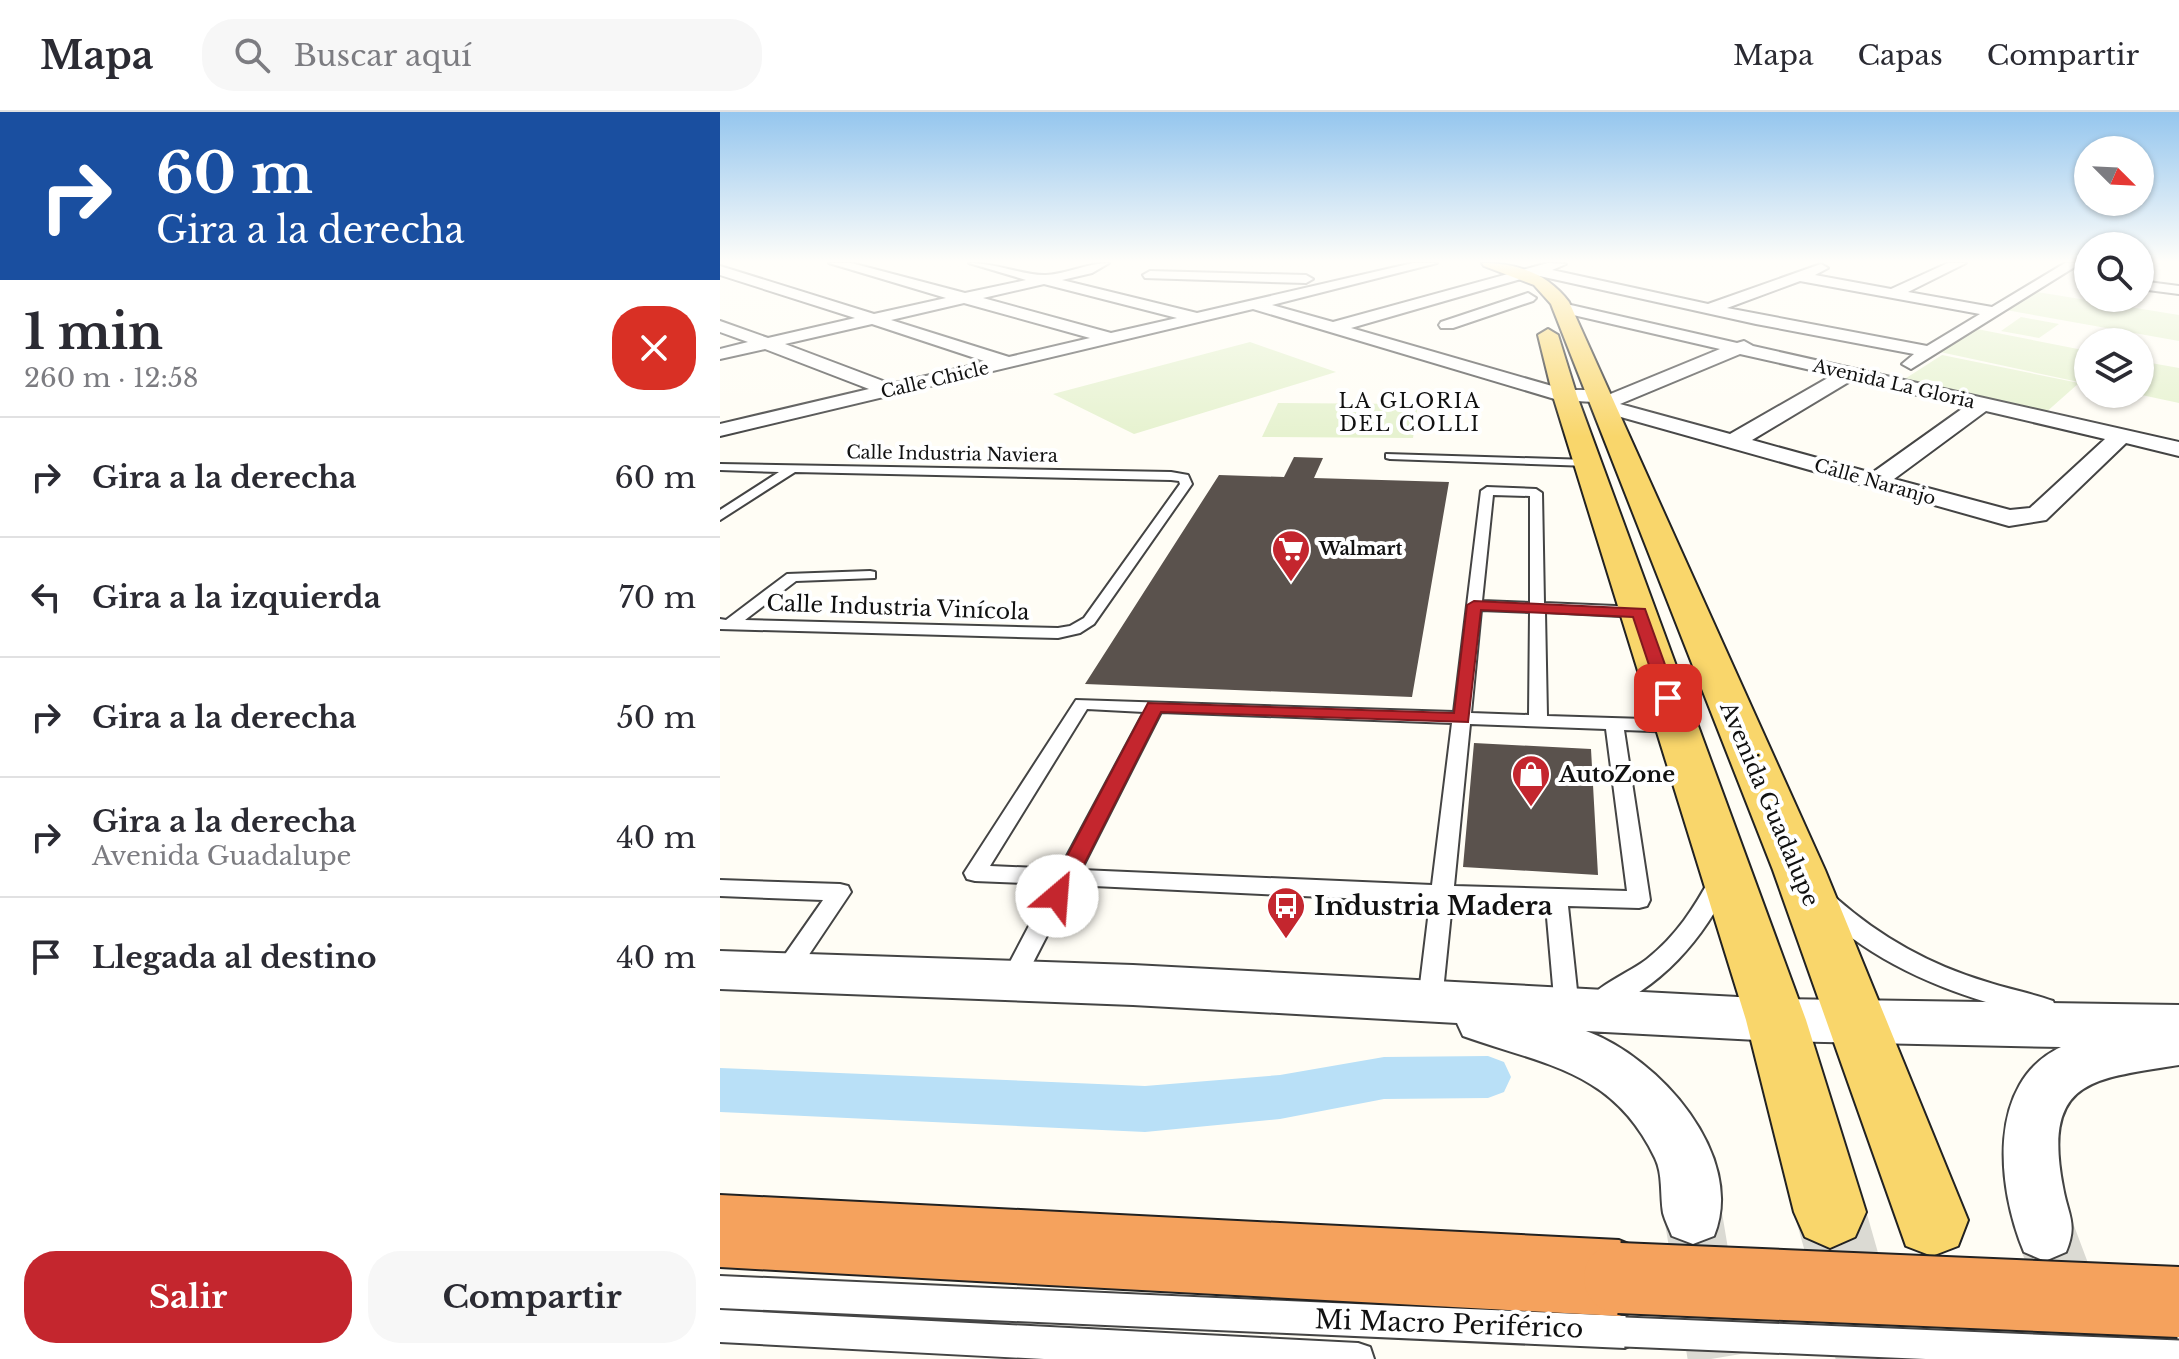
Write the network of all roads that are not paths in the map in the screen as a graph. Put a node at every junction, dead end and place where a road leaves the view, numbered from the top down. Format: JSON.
{"nodes":[{"id":1,"x":865,"y":321,"type":"edge"},
{"id":2,"x":881,"y":321,"type":"edge"},
{"id":3,"x":1050,"y":321,"type":"edge"},
{"id":4,"x":1186,"y":321,"type":"edge"},
{"id":5,"x":1308,"y":321,"type":"edge"},
{"id":6,"x":1359,"y":321,"type":"edge"},
{"id":7,"x":1454,"y":321,"type":"edge"},
{"id":8,"x":1544,"y":321,"type":"edge"},
{"id":9,"x":1648,"y":321,"type":"edge"},
{"id":10,"x":1773,"y":321,"type":"edge"},
{"id":11,"x":1980,"y":321,"type":"edge"},
{"id":12,"x":1447,"y":325,"type":"dead end"},
{"id":13,"x":1793,"y":325,"type":"junction"},
{"id":14,"x":720,"y":326,"type":"edge"},
{"id":15,"x":1330,"y":328,"type":"junction"},
{"id":16,"x":1113,"y":338,"type":"junction"},
{"id":17,"x":767,"y":344,"type":"junction"},
{"id":18,"x":1737,"y":348,"type":"junction"},
{"id":19,"x":1930,"y":352,"type":"junction"},
{"id":20,"x":720,"y":354,"type":"edge"},
{"id":21,"x":1009,"y":362,"type":"junction"},
{"id":22,"x":1849,"y":374,"type":"junction"},
{"id":23,"x":1883,"y":381,"type":"junction"},
{"id":24,"x":890,"y":390,"type":"junction"},
{"id":25,"x":1593,"y":401,"type":"junction"},
{"id":26,"x":1983,"y":404,"type":"junction"},
{"id":27,"x":720,"y":406,"type":"edge"},
{"id":28,"x":753,"y":422,"type":"junction"},
{"id":29,"x":720,"y":430,"type":"edge"},
{"id":30,"x":2121,"y":436,"type":"junction"},
{"id":31,"x":1733,"y":442,"type":"junction"},
{"id":32,"x":2179,"y":449,"type":"edge"},
{"id":33,"x":1390,"y":456,"type":"dead end"},
{"id":34,"x":1589,"y":463,"type":"junction"},
{"id":35,"x":720,"y":467,"type":"edge"},
{"id":36,"x":793,"y":468,"type":"junction"},
{"id":37,"x":1874,"y":482,"type":"junction"},
{"id":38,"x":720,"y":516,"type":"edge"},
{"id":39,"x":870,"y":575,"type":"dead end"},
{"id":40,"x":1474,"y":605,"type":"junction"},
{"id":41,"x":1537,"y":609,"type":"junction"},
{"id":42,"x":1639,"y":612,"type":"junction"},
{"id":43,"x":725,"y":624,"type":"edge"},
{"id":44,"x":1075,"y":630,"type":"joint"},
{"id":45,"x":1155,"y":707,"type":"junction"},
{"id":46,"x":1462,"y":719,"type":"junction"},
{"id":47,"x":1538,"y":721,"type":"junction"},
{"id":48,"x":1614,"y":724,"type":"junction"},
{"id":49,"x":1678,"y":726,"type":"junction"},
{"id":50,"x":1725,"y":867,"type":"junction"},
{"id":51,"x":1799,"y":870,"type":"junction"},
{"id":52,"x":1068,"y":875,"type":"junction"},
{"id":53,"x":720,"y":888,"type":"edge"},
{"id":54,"x":1442,"y":894,"type":"junction"},
{"id":55,"x":1556,"y":896,"type":"junction"},
{"id":56,"x":720,"y":970,"type":"edge"},
{"id":57,"x":784,"y":973,"type":"junction"},
{"id":58,"x":1012,"y":981,"type":"junction"},
{"id":59,"x":1442,"y":1002,"type":"junction"},
{"id":60,"x":1576,"y":1009,"type":"junction"},
{"id":61,"x":1776,"y":1020,"type":"junction"},
{"id":62,"x":1858,"y":1020,"type":"junction"},
{"id":63,"x":2170,"y":1031,"type":"edge"},
{"id":64,"x":1830,"y":1212,"type":"tunnel mouth"},
{"id":65,"x":1693,"y":1215,"type":"tunnel mouth"},
{"id":66,"x":1932,"y":1220,"type":"dead end"},
{"id":67,"x":720,"y":1231,"type":"edge"},
{"id":68,"x":2045,"y":1231,"type":"tunnel mouth"},
{"id":69,"x":720,"y":1292,"type":"edge"},
{"id":70,"x":2179,"y":1302,"type":"edge"},
{"id":71,"x":1622,"y":1305,"type":"junction"},
{"id":72,"x":720,"y":1326,"type":"edge"},
{"id":73,"x":2179,"y":1355,"type":"edge"},
{"id":74,"x":1358,"y":1359,"type":"edge"}],
"edges":[{"from":1,"to":17,"type":"street"},
{"from":2,"to":21,"type":"street"},
{"from":3,"to":16,"type":"street"},
{"from":4,"to":16,"type":"street","name":"Calle Chicle"},
{"from":5,"to":15,"type":"street","name":"Calle Naranjo"},
{"from":6,"to":15,"type":"street"},
{"from":7,"to":12,"type":"street"},
{"from":8,"to":25,"type":"main road","name":"Avenida Guadalupe"},
{"from":9,"to":18,"type":"street","name":"Avenida La Gloria"},
{"from":10,"to":13,"type":"street"},
{"from":11,"to":19,"type":"street"},
{"from":13,"to":18,"type":"street"},
{"from":13,"to":19,"type":"street"},
{"from":14,"to":17,"type":"street"},
{"from":15,"to":25,"type":"street","name":"Calle Naranjo"},
{"from":16,"to":21,"type":"street","name":"Calle Chicle"},
{"from":17,"to":20,"type":"street"},
{"from":17,"to":24,"type":"street"},
{"from":18,"to":22,"type":"street","name":"Avenida La Gloria"},
{"from":18,"to":25,"type":"street"},
{"from":19,"to":23,"type":"street"},
{"from":21,"to":24,"type":"street","name":"Calle Chicle"},
{"from":22,"to":23,"type":"street","name":"Avenida La Gloria"},
{"from":22,"to":31,"type":"street"},
{"from":23,"to":26,"type":"street","name":"Avenida La Gloria"},
{"from":24,"to":28,"type":"street","name":"Calle Chicle"},
{"from":25,"to":31,"type":"street","name":"Calle Naranjo"},
{"from":25,"to":34,"type":"main road","name":"Avenida Guadalupe"},
{"from":25,"to":51,"type":"main road","name":"Avenida Guadalupe"},
{"from":26,"to":30,"type":"street","name":"Avenida La Gloria"},
{"from":26,"to":37,"type":"street"},
{"from":27,"to":28,"type":"street"},
{"from":28,"to":29,"type":"street","name":"Calle Chicle"},
{"from":30,"to":32,"type":"street","name":"Avenida La Gloria"},
{"from":30,"to":37,"type":"street","name":"Calle Naranjo"},
{"from":31,"to":37,"type":"street","name":"Calle Naranjo"},
{"from":33,"to":34,"type":"lane"},
{"from":34,"to":42,"type":"main road","name":"Avenida Guadalupe"},
{"from":35,"to":36,"type":"lane","name":"Calle Industria Naviera"},
{"from":36,"to":38,"type":"lane"},
{"from":36,"to":44,"type":"lane","name":"Calle Industria Naviera"},
{"from":39,"to":43,"type":"lane"},
{"from":40,"to":41,"type":"lane"},
{"from":40,"to":41,"type":"lane"},
{"from":40,"to":46,"type":"lane"},
{"from":41,"to":42,"type":"lane"},
{"from":41,"to":47,"type":"lane"},
{"from":42,"to":49,"type":"main road","name":"Avenida Guadalupe"},
{"from":43,"to":44,"type":"lane","name":"Calle Industria Vinícola"},
{"from":45,"to":46,"type":"lane"},
{"from":45,"to":52,"type":"lane"},
{"from":45,"to":52,"type":"lane"},
{"from":46,"to":47,"type":"lane"},
{"from":46,"to":54,"type":"lane"},
{"from":47,"to":48,"type":"lane"},
{"from":48,"to":49,"type":"lane"},
{"from":48,"to":55,"type":"lane"},
{"from":49,"to":50,"type":"main road","name":"Avenida Guadalupe"},
{"from":50,"to":60,"type":"lane"},
{"from":50,"to":61,"type":"main road","name":"Avenida Guadalupe"},
{"from":51,"to":62,"type":"main road","name":"Avenida Guadalupe"},
{"from":51,"to":63,"type":"lane"},
{"from":52,"to":54,"type":"lane"},
{"from":52,"to":58,"type":"lane"},
{"from":53,"to":57,"type":"lane"},
{"from":54,"to":55,"type":"lane"},
{"from":54,"to":59,"type":"lane"},
{"from":55,"to":60,"type":"lane"},
{"from":56,"to":57,"type":"street"},
{"from":57,"to":58,"type":"street"},
{"from":58,"to":59,"type":"street"},
{"from":59,"to":60,"type":"street"},
{"from":59,"to":65,"type":"street"},
{"from":60,"to":61,"type":"street"},
{"from":61,"to":62,"type":"street"},
{"from":61,"to":64,"type":"main road","name":"Avenida Guadalupe"},
{"from":62,"to":63,"type":"street"},
{"from":62,"to":66,"type":"main road","name":"Avenida Guadalupe"},
{"from":63,"to":68,"type":"street"},
{"from":67,"to":71,"type":"highway"},
{"from":69,"to":71,"type":"lane","name":"Mi Macro Periférico"},
{"from":70,"to":71,"type":"highway","bridge":true},
{"from":71,"to":73,"type":"lane","name":"Mi Macro Periférico","bridge":true},
{"from":72,"to":74,"type":"lane","name":"Mi Macro Periférico"}]}
